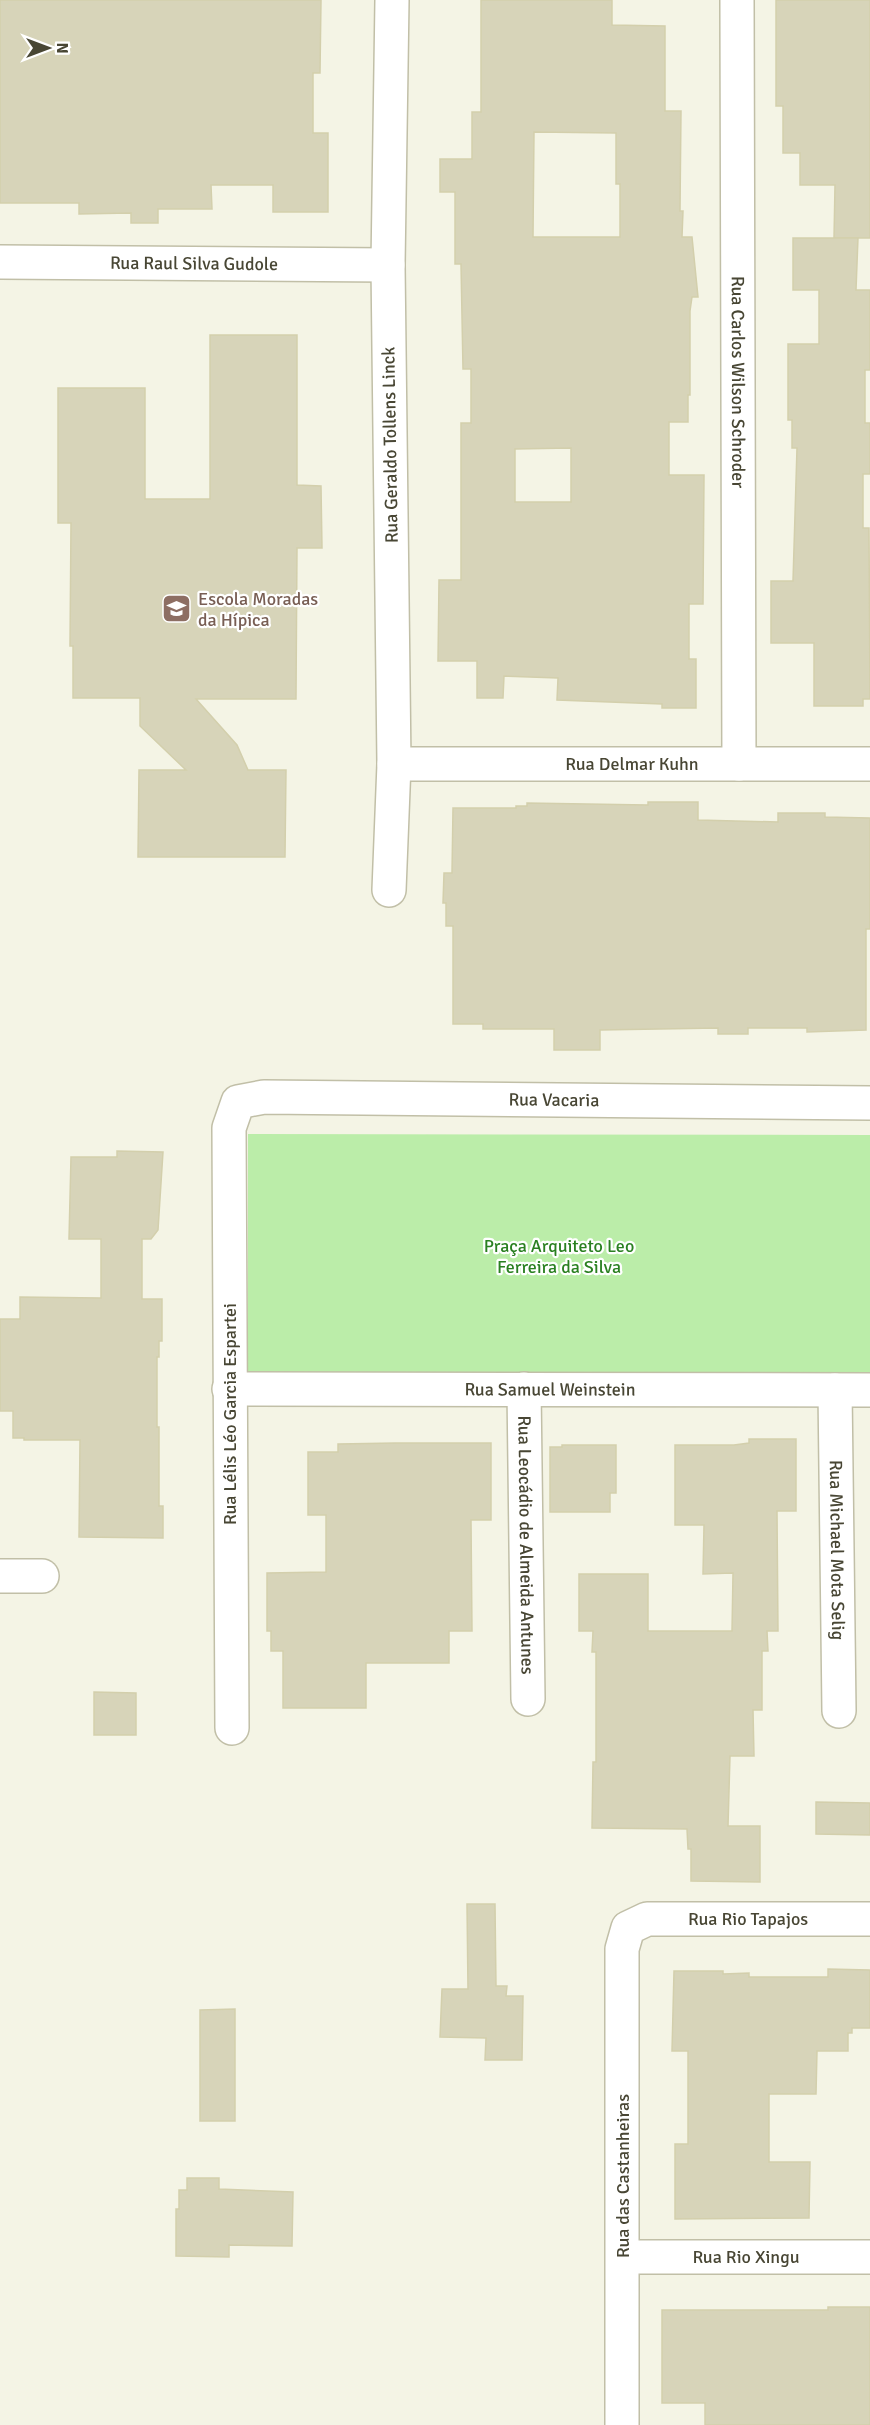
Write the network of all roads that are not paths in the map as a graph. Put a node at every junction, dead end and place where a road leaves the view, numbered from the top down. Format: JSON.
{"nodes":[{"id":1,"x":392,"y":0,"type":"edge"},
{"id":2,"x":737,"y":0,"type":"edge"},
{"id":3,"x":0,"y":262,"type":"edge"},
{"id":4,"x":388,"y":265,"type":"junction"},
{"id":5,"x":394,"y":764,"type":"junction"},
{"id":6,"x":739,"y":764,"type":"junction"},
{"id":7,"x":870,"y":764,"type":"edge"},
{"id":8,"x":389,"y":890,"type":"dead end"},
{"id":9,"x":238,"y":1102,"type":"joint"},
{"id":10,"x":870,"y":1103,"type":"edge"},
{"id":11,"x":229,"y":1389,"type":"junction"},
{"id":12,"x":524,"y":1389,"type":"junction"},
{"id":13,"x":835,"y":1390,"type":"junction"},
{"id":14,"x":870,"y":1390,"type":"edge"},
{"id":15,"x":0,"y":1576,"type":"edge"},
{"id":16,"x":42,"y":1576,"type":"dead end"},
{"id":17,"x":528,"y":1700,"type":"dead end"},
{"id":18,"x":839,"y":1711,"type":"dead end"},
{"id":19,"x":232,"y":1728,"type":"dead end"},
{"id":20,"x":870,"y":1919,"type":"edge"},
{"id":21,"x":628,"y":1929,"type":"joint"},
{"id":22,"x":623,"y":2257,"type":"junction"},
{"id":23,"x":870,"y":2257,"type":"edge"},
{"id":24,"x":622,"y":2425,"type":"edge"}],
"edges":[{"from":1,"to":4,"type":"street","name":"Rua Geraldo Tollens Linck"},
{"from":2,"to":6,"type":"street","name":"Rua Carlos Wilson Schroder"},
{"from":3,"to":4,"type":"street","name":"Rua Raul Silva Gudole"},
{"from":4,"to":5,"type":"street","name":"Rua Geraldo Tollens Linck"},
{"from":5,"to":6,"type":"street","name":"Rua Delmar Kuhn"},
{"from":5,"to":8,"type":"street","name":"Rua Geraldo Tollens Linck"},
{"from":6,"to":7,"type":"street","name":"Rua Delmar Kuhn"},
{"from":9,"to":10,"type":"street","name":"Rua Vacaria"},
{"from":9,"to":11,"type":"street","name":"Rua Lélis Léo Garcia Espartei"},
{"from":11,"to":12,"type":"street","name":"Rua Samuel Weinstein"},
{"from":11,"to":19,"type":"street","name":"Rua Lélis Léo Garcia Espartei"},
{"from":12,"to":13,"type":"street","name":"Rua Samuel Weinstein"},
{"from":12,"to":17,"type":"street","name":"Rua Leocádio de Almeida Antunes"},
{"from":13,"to":14,"type":"street","name":"Rua Samuel Weinstein"},
{"from":13,"to":18,"type":"street","name":"Rua Michael Mota Selig"},
{"from":15,"to":16,"type":"street"},
{"from":20,"to":21,"type":"street","name":"Rua Rio Tapajos"},
{"from":21,"to":22,"type":"street","name":"Rua das Castanheiras"},
{"from":22,"to":23,"type":"street","name":"Rua Rio Xingu"},
{"from":22,"to":24,"type":"street","name":"Rua das Castanheiras"}]}
